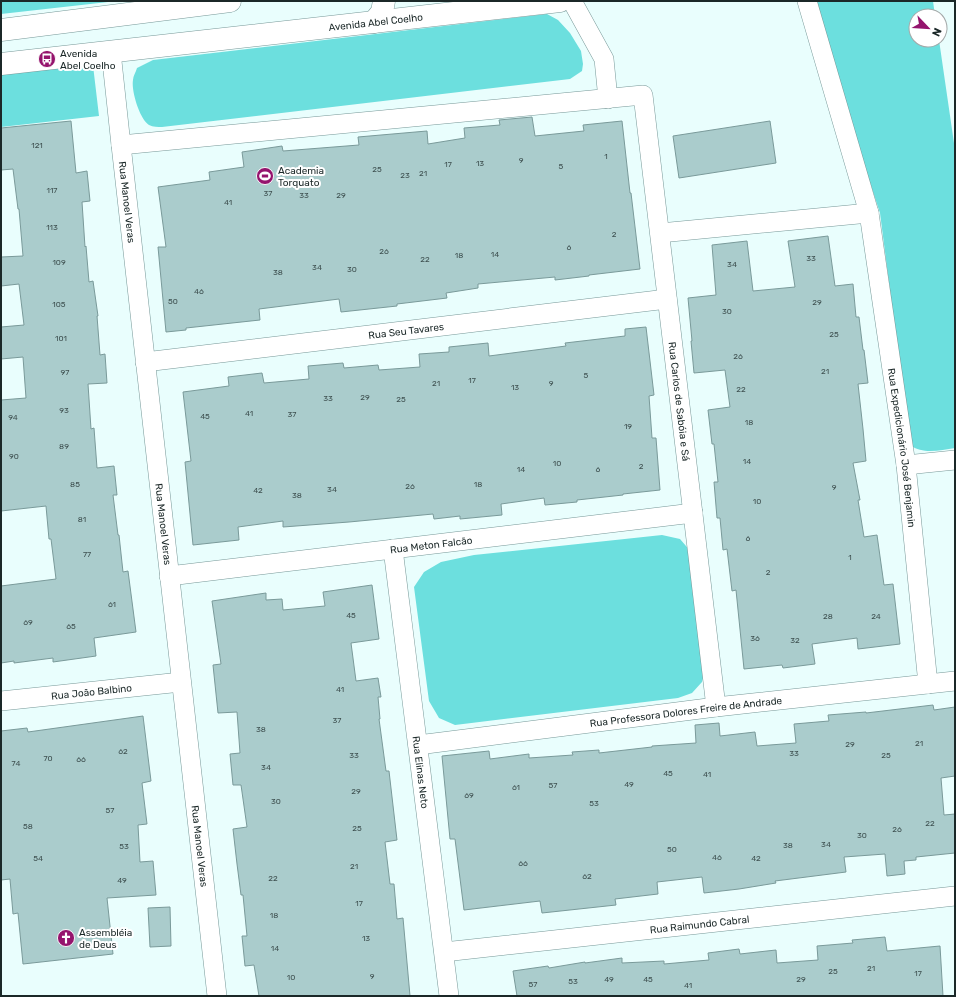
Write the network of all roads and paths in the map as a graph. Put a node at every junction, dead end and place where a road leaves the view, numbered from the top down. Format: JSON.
{"nodes":[{"id":1,"x":230,"y":1,"type":"edge"},
{"id":2,"x":384,"y":1,"type":"edge"},
{"id":3,"x":560,"y":1,"type":"edge"},
{"id":4,"x":572,"y":1,"type":"edge"},
{"id":5,"x":807,"y":1,"type":"edge"},
{"id":6,"x":403,"y":9,"type":"edge"},
{"id":7,"x":374,"y":22,"type":"junction"},
{"id":8,"x":1,"y":30,"type":"edge"},
{"id":9,"x":111,"y":52,"type":"junction"},
{"id":10,"x":1,"y":64,"type":"edge"},
{"id":11,"x":608,"y":99,"type":"junction"},
{"id":12,"x":121,"y":145,"type":"junction"},
{"id":13,"x":869,"y":213,"type":"junction"},
{"id":14,"x":660,"y":233,"type":"junction"},
{"id":15,"x":668,"y":299,"type":"junction"},
{"id":16,"x":145,"y":362,"type":"junction"},
{"id":17,"x":955,"y":460,"type":"edge"},
{"id":18,"x":906,"y":465,"type":"junction"},
{"id":19,"x":693,"y":513,"type":"junction"},
{"id":20,"x":393,"y":549,"type":"junction"},
{"id":21,"x":169,"y":576,"type":"junction"},
{"id":22,"x":955,"y":681,"type":"edge"},
{"id":23,"x":181,"y":682,"type":"junction"},
{"id":24,"x":928,"y":684,"type":"junction"},
{"id":25,"x":1,"y":700,"type":"edge"},
{"id":26,"x":716,"y":707,"type":"junction"},
{"id":27,"x":418,"y":745,"type":"junction"},
{"id":28,"x":955,"y":896,"type":"edge"},
{"id":29,"x":444,"y":952,"type":"junction"},
{"id":30,"x":216,"y":996,"type":"edge"},
{"id":31,"x":449,"y":996,"type":"edge"}],
"edges":[{"from":1,"to":8,"type":"street"},
{"from":2,"to":7,"type":"street"},
{"from":3,"to":6,"type":"street","name":"Avenida Abel Coelho"},
{"from":4,"to":11,"type":"street"},
{"from":5,"to":13,"type":"street","name":"Rua Expedicionário José Benjamin"},
{"from":6,"to":7,"type":"street","name":"Avenida Abel Coelho"},
{"from":7,"to":9,"type":"street","name":"Avenida Abel Coelho"},
{"from":9,"to":10,"type":"street","name":"Avenida Abel Coelho"},
{"from":9,"to":12,"type":"street","name":"Rua Manoel Veras"},
{"from":11,"to":12,"type":"street"},
{"from":11,"to":14,"type":"street","name":"Rua Carlos de Sabóia e Sá"},
{"from":12,"to":16,"type":"street","name":"Rua Manoel Veras"},
{"from":13,"to":14,"type":"street"},
{"from":13,"to":18,"type":"street","name":"Rua Expedicionário José Benjamin"},
{"from":14,"to":15,"type":"street","name":"Rua Carlos de Sabóia e Sá"},
{"from":15,"to":16,"type":"street","name":"Rua Seu Tavares"},
{"from":15,"to":19,"type":"street","name":"Rua Carlos de Sabóia e Sá"},
{"from":16,"to":21,"type":"street","name":"Rua Manoel Veras"},
{"from":17,"to":18,"type":"street"},
{"from":18,"to":24,"type":"street","name":"Rua Expedicionário José Benjamin"},
{"from":19,"to":20,"type":"street","name":"Rua Meton Falcão"},
{"from":19,"to":26,"type":"street","name":"Rua Carlos de Sabóia e Sá"},
{"from":20,"to":21,"type":"street","name":"Rua Meton Falcão"},
{"from":20,"to":27,"type":"street","name":"Rua Elinas Neto"},
{"from":21,"to":23,"type":"street","name":"Rua Manoel Veras"},
{"from":22,"to":24,"type":"street","name":"Rua Professora Dolores Freire de Andrade"},
{"from":23,"to":25,"type":"street","name":"Rua João Balbino"},
{"from":23,"to":30,"type":"street","name":"Rua Manoel Veras"},
{"from":24,"to":26,"type":"street","name":"Rua Professora Dolores Freire de Andrade"},
{"from":26,"to":27,"type":"street","name":"Rua Professora Dolores Freire de Andrade"},
{"from":27,"to":29,"type":"street","name":"Rua Elinas Neto"},
{"from":28,"to":29,"type":"street","name":"Rua Raimundo Cabral"},
{"from":29,"to":31,"type":"street","name":"Rua Elinas Neto"}]}
